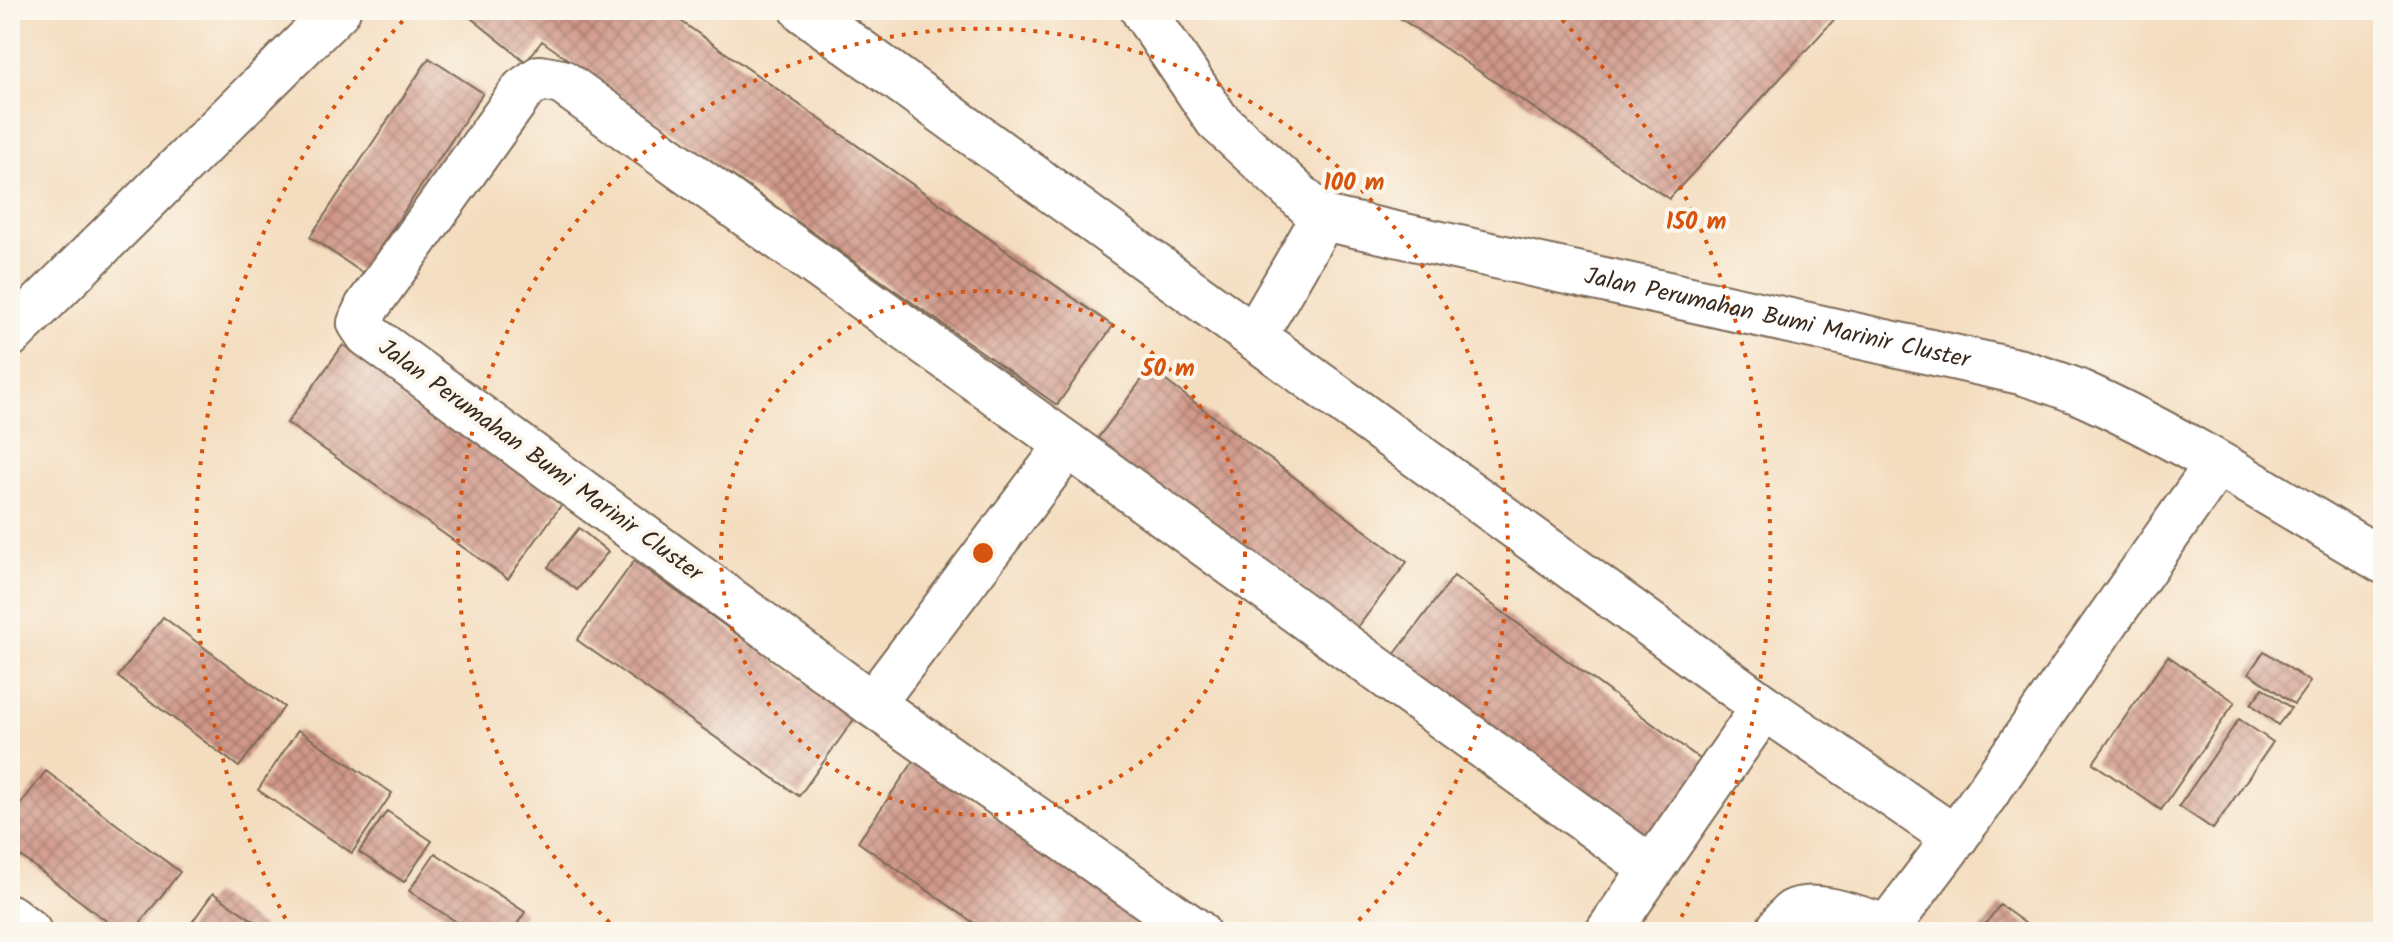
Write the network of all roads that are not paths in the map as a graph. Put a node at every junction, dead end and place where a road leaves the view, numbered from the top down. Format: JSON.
{"nodes":[{"id":1,"x":338,"y":10,"type":"edge"},
{"id":2,"x":803,"y":10,"type":"edge"},
{"id":3,"x":1143,"y":10,"type":"edge"},
{"id":4,"x":1323,"y":218,"type":"junction"},
{"id":5,"x":10,"y":335,"type":"edge"},
{"id":6,"x":1254,"y":337,"type":"junction"},
{"id":7,"x":1068,"y":445,"type":"junction"},
{"id":8,"x":2217,"y":464,"type":"junction"},
{"id":9,"x":2383,"y":561,"type":"edge"},
{"id":10,"x":872,"y":704,"type":"junction"},
{"id":11,"x":1764,"y":707,"type":"junction"},
{"id":12,"x":1955,"y":838,"type":"junction"},
{"id":13,"x":1651,"y":868,"type":"junction"},
{"id":14,"x":10,"y":917,"type":"edge"},
{"id":15,"x":1886,"y":930,"type":"edge"},
{"id":16,"x":29,"y":932,"type":"edge"},
{"id":17,"x":1197,"y":932,"type":"edge"},
{"id":18,"x":1608,"y":932,"type":"edge"},
{"id":19,"x":1777,"y":932,"type":"edge"}],
"edges":[{"from":1,"to":5,"type":"street"},
{"from":2,"to":6,"type":"street"},
{"from":3,"to":4,"type":"street"},
{"from":4,"to":6,"type":"street"},
{"from":4,"to":8,"type":"street","name":"Jalan Perumahan Bumi Marinir Cluster"},
{"from":6,"to":11,"type":"street"},
{"from":7,"to":10,"type":"street"},
{"from":7,"to":10,"type":"street","name":"Jalan Perumahan Bumi Marinir Cluster"},
{"from":7,"to":13,"type":"street","name":"Jalan Perumahan Bumi Marinir Cluster"},
{"from":8,"to":9,"type":"street","name":"Jalan Perumahan Bumi Marinir Cluster"},
{"from":8,"to":12,"type":"street"},
{"from":10,"to":17,"type":"street","name":"Jalan Perumahan Bumi Marinir Cluster"},
{"from":11,"to":12,"type":"street"},
{"from":11,"to":13,"type":"street"},
{"from":12,"to":15,"type":"street"},
{"from":13,"to":18,"type":"street"},
{"from":14,"to":16,"type":"street"},
{"from":15,"to":19,"type":"street"}]}
